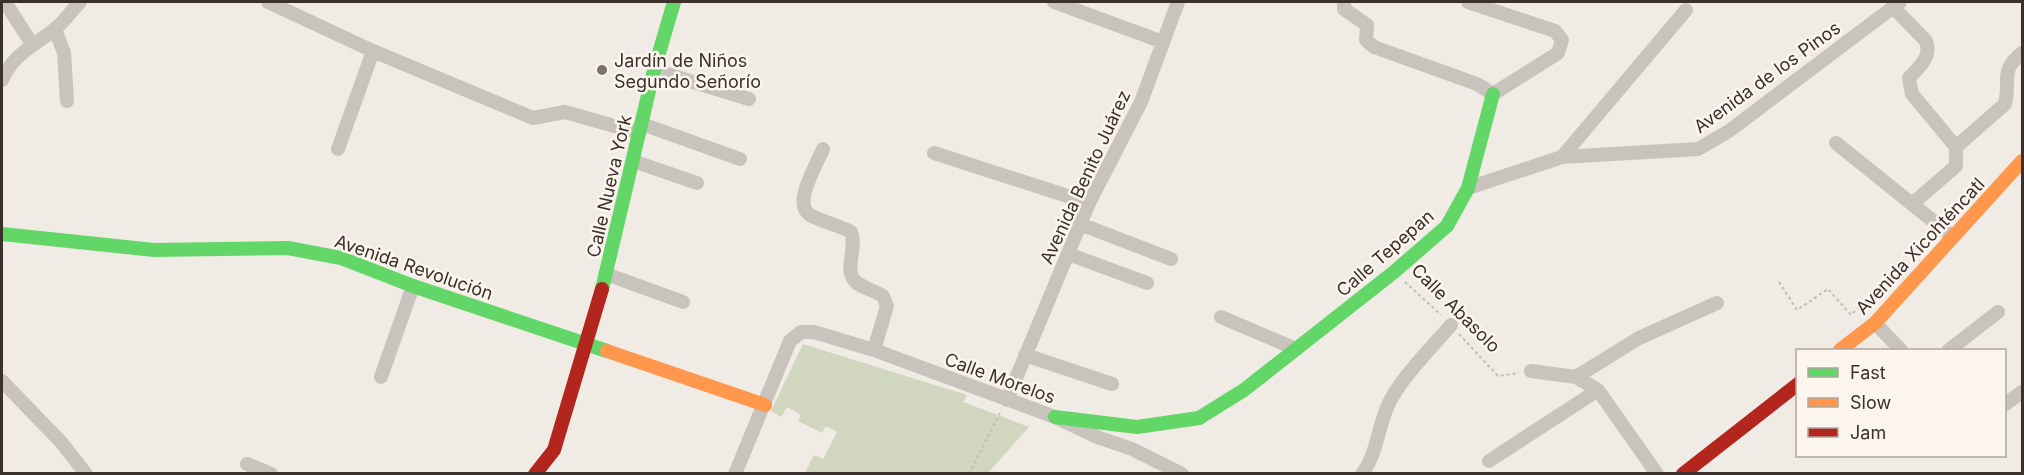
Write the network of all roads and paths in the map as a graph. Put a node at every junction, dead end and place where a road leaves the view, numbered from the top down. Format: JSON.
{"nodes":[{"id":1,"x":6,"y":2,"type":"edge"},
{"id":2,"x":80,"y":2,"type":"edge"},
{"id":3,"x":268,"y":2,"type":"edge"},
{"id":4,"x":674,"y":2,"type":"edge"},
{"id":5,"x":1054,"y":2,"type":"edge"},
{"id":6,"x":1178,"y":2,"type":"edge"},
{"id":7,"x":1344,"y":2,"type":"edge"},
{"id":8,"x":1468,"y":2,"type":"edge"},
{"id":9,"x":1896,"y":4,"type":"edge"},
{"id":10,"x":1686,"y":10,"type":"dead end"},
{"id":11,"x":55,"y":29,"type":"junction"},
{"id":12,"x":1163,"y":42,"type":"junction"},
{"id":13,"x":32,"y":44,"type":"junction"},
{"id":14,"x":373,"y":51,"type":"junction"},
{"id":15,"x":2022,"y":53,"type":"edge"},
{"id":16,"x":654,"y":70,"type":"junction"},
{"id":17,"x":2,"y":80,"type":"edge"},
{"id":18,"x":1493,"y":94,"type":"junction"},
{"id":19,"x":749,"y":99,"type":"dead end"},
{"id":20,"x":67,"y":101,"type":"dead end"},
{"id":21,"x":640,"y":129,"type":"junction"},
{"id":22,"x":1836,"y":143,"type":"dead end"},
{"id":23,"x":1956,"y":147,"type":"junction"},
{"id":24,"x":338,"y":149,"type":"dead end"},
{"id":25,"x":823,"y":149,"type":"dead end"},
{"id":26,"x":934,"y":153,"type":"dead end"},
{"id":27,"x":1562,"y":157,"type":"junction"},
{"id":28,"x":740,"y":159,"type":"dead end"},
{"id":29,"x":633,"y":161,"type":"junction"},
{"id":30,"x":2022,"y":161,"type":"edge"},
{"id":31,"x":697,"y":183,"type":"dead end"},
{"id":32,"x":1468,"y":188,"type":"junction"},
{"id":33,"x":1089,"y":203,"type":"junction"},
{"id":34,"x":1912,"y":204,"type":"junction"},
{"id":35,"x":1080,"y":224,"type":"junction"},
{"id":36,"x":2,"y":234,"type":"edge"},
{"id":37,"x":1953,"y":237,"type":"junction"},
{"id":38,"x":1068,"y":254,"type":"junction"},
{"id":39,"x":1172,"y":259,"type":"dead end"},
{"id":40,"x":1395,"y":272,"type":"junction"},
{"id":41,"x":606,"y":274,"type":"junction"},
{"id":42,"x":1779,"y":282,"type":"dead end"},
{"id":43,"x":1147,"y":283,"type":"dead end"},
{"id":44,"x":413,"y":286,"type":"junction"},
{"id":45,"x":683,"y":302,"type":"dead end"},
{"id":46,"x":1717,"y":303,"type":"dead end"},
{"id":47,"x":1998,"y":312,"type":"dead end"},
{"id":48,"x":1221,"y":317,"type":"dead end"},
{"id":49,"x":1879,"y":319,"type":"junction"},
{"id":50,"x":1451,"y":325,"type":"junction"},
{"id":51,"x":586,"y":344,"type":"junction"},
{"id":52,"x":1296,"y":349,"type":"junction"},
{"id":53,"x":1842,"y":349,"type":"edge"},
{"id":54,"x":1900,"y":349,"type":"edge"},
{"id":55,"x":1952,"y":349,"type":"edge"},
{"id":56,"x":874,"y":350,"type":"junction"},
{"id":57,"x":1025,"y":355,"type":"junction"},
{"id":58,"x":1531,"y":371,"type":"joint"},
{"id":59,"x":381,"y":376,"type":"dead end"},
{"id":60,"x":1576,"y":377,"type":"junction"},
{"id":61,"x":2,"y":381,"type":"edge"},
{"id":62,"x":1112,"y":384,"type":"dead end"},
{"id":63,"x":1796,"y":385,"type":"edge"},
{"id":64,"x":1598,"y":390,"type":"junction"},
{"id":65,"x":2022,"y":392,"type":"edge"},
{"id":66,"x":1006,"y":399,"type":"junction"},
{"id":67,"x":2006,"y":404,"type":"edge"},
{"id":68,"x":765,"y":405,"type":"junction"},
{"id":69,"x":1055,"y":417,"type":"junction"},
{"id":70,"x":1489,"y":461,"type":"dead end"},
{"id":71,"x":247,"y":464,"type":"dead end"},
{"id":72,"x":86,"y":474,"type":"edge"},
{"id":73,"x":270,"y":474,"type":"edge"},
{"id":74,"x":535,"y":474,"type":"edge"},
{"id":75,"x":735,"y":474,"type":"edge"},
{"id":76,"x":969,"y":474,"type":"edge"},
{"id":77,"x":1182,"y":474,"type":"edge"},
{"id":78,"x":1362,"y":474,"type":"edge"},
{"id":79,"x":1658,"y":474,"type":"edge"},
{"id":80,"x":1683,"y":474,"type":"edge"}],
"edges":[{"from":1,"to":13,"type":"street"},
{"from":2,"to":11,"type":"street"},
{"from":3,"to":14,"type":"street"},
{"from":4,"to":16,"type":"street","name":"Calle Nueva York"},
{"from":5,"to":12,"type":"street"},
{"from":6,"to":12,"type":"street","name":"Avenida Benito Juárez"},
{"from":7,"to":18,"type":"street"},
{"from":8,"to":18,"type":"street"},
{"from":9,"to":23,"type":"street"},
{"from":9,"to":27,"type":"street","name":"Avenida de los Pinos"},
{"from":10,"to":27,"type":"street"},
{"from":11,"to":13,"type":"street"},
{"from":11,"to":20,"type":"street"},
{"from":12,"to":33,"type":"street","name":"Avenida Benito Juárez"},
{"from":13,"to":17,"type":"street"},
{"from":14,"to":21,"type":"street"},
{"from":14,"to":24,"type":"street"},
{"from":15,"to":23,"type":"street"},
{"from":16,"to":19,"type":"street"},
{"from":16,"to":21,"type":"street","name":"Calle Nueva York"},
{"from":18,"to":32,"type":"street","name":"Calle Tepepan"},
{"from":21,"to":28,"type":"street"},
{"from":21,"to":29,"type":"street","name":"Calle Nueva York"},
{"from":22,"to":34,"type":"street"},
{"from":23,"to":34,"type":"street"},
{"from":25,"to":56,"type":"street"},
{"from":26,"to":33,"type":"street"},
{"from":27,"to":32,"type":"street","name":"Avenida de los Pinos"},
{"from":29,"to":31,"type":"street"},
{"from":29,"to":41,"type":"street","name":"Calle Nueva York"},
{"from":30,"to":37,"type":"street","name":"Avenida Xicohténcatl"},
{"from":32,"to":40,"type":"street","name":"Calle Tepepan"},
{"from":33,"to":35,"type":"street","name":"Avenida Benito Juárez"},
{"from":34,"to":37,"type":"street"},
{"from":35,"to":38,"type":"street","name":"Avenida Benito Juárez"},
{"from":35,"to":39,"type":"street"},
{"from":36,"to":44,"type":"street","name":"Avenida Revolución"},
{"from":37,"to":49,"type":"street","name":"Avenida Xicohténcatl"},
{"from":38,"to":43,"type":"street"},
{"from":38,"to":57,"type":"street","name":"Avenida Benito Juárez"},
{"from":40,"to":50,"type":"path","name":"Calle Abasolo"},
{"from":40,"to":52,"type":"street","name":"Calle Tepepan"},
{"from":41,"to":45,"type":"street"},
{"from":41,"to":51,"type":"street","name":"Calle Nueva York"},
{"from":42,"to":49,"type":"path"},
{"from":44,"to":51,"type":"street","name":"Avenida Revolución"},
{"from":44,"to":59,"type":"street"},
{"from":46,"to":60,"type":"street"},
{"from":47,"to":55,"type":"street"},
{"from":48,"to":52,"type":"street"},
{"from":49,"to":53,"type":"street","name":"Avenida Xicohténcatl"},
{"from":49,"to":54,"type":"street"},
{"from":50,"to":58,"type":"path","name":"Calle Abasolo"},
{"from":50,"to":78,"type":"street"},
{"from":51,"to":68,"type":"street","name":"Avenida Revolución"},
{"from":51,"to":74,"type":"street","name":"Calle Nueva York"},
{"from":52,"to":69,"type":"street","name":"Calle Tepepan"},
{"from":56,"to":66,"type":"street","name":"Calle Morelos"},
{"from":56,"to":68,"type":"street","name":"Calle Morelos"},
{"from":57,"to":62,"type":"street"},
{"from":57,"to":66,"type":"street","name":"Avenida Benito Juárez"},
{"from":58,"to":60,"type":"street"},
{"from":60,"to":64,"type":"street"},
{"from":61,"to":72,"type":"street"},
{"from":63,"to":80,"type":"street"},
{"from":64,"to":70,"type":"street"},
{"from":64,"to":79,"type":"street"},
{"from":65,"to":67,"type":"street"},
{"from":66,"to":69,"type":"street","name":"Calle Morelos"},
{"from":66,"to":76,"type":"path"},
{"from":68,"to":75,"type":"street"},
{"from":69,"to":77,"type":"street","name":"Calle Morelos"},
{"from":71,"to":73,"type":"street"}]}
